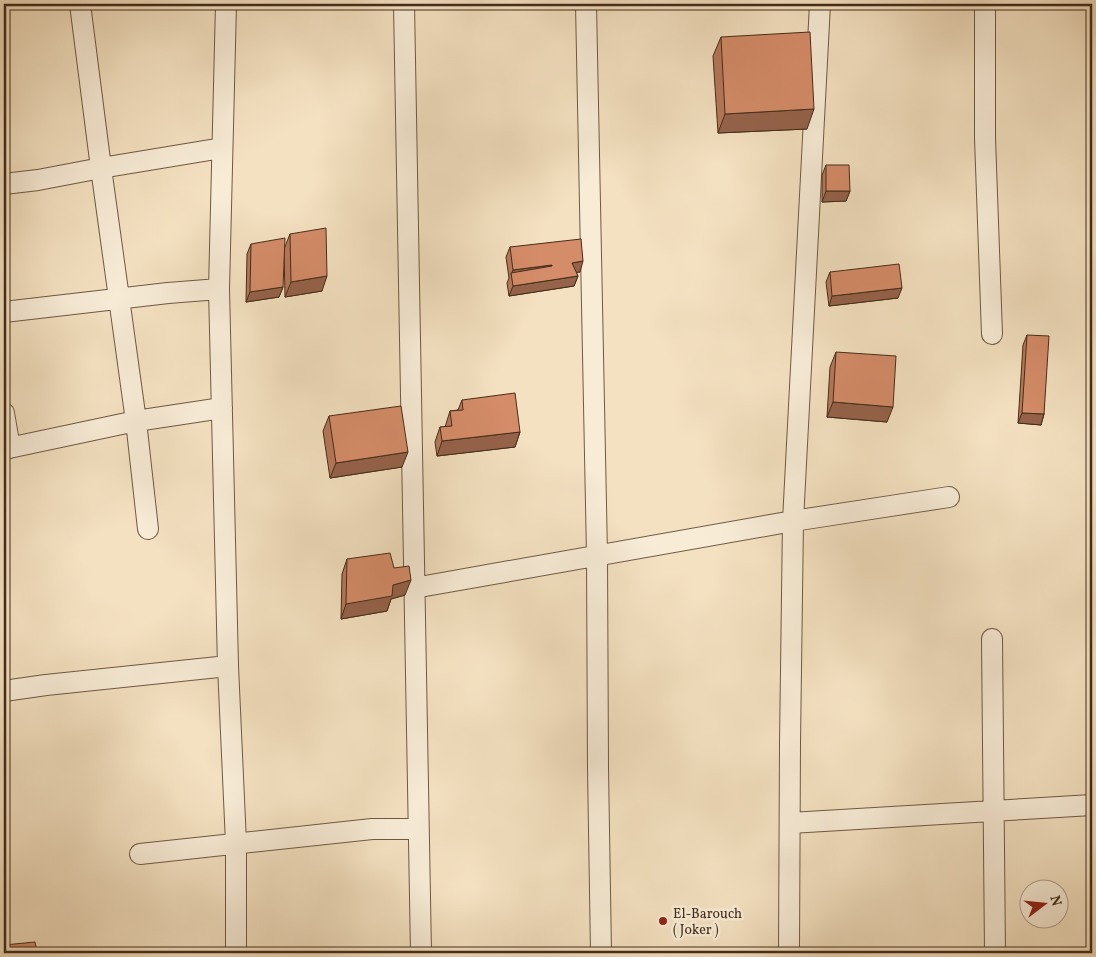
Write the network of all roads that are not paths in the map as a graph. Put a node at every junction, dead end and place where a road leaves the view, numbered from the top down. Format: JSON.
{"nodes":[{"id":1,"x":80,"y":4,"type":"edge"},
{"id":2,"x":226,"y":4,"type":"edge"},
{"id":3,"x":404,"y":4,"type":"edge"},
{"id":4,"x":586,"y":4,"type":"edge"},
{"id":5,"x":820,"y":4,"type":"edge"},
{"id":6,"x":985,"y":4,"type":"edge"},
{"id":7,"x":222,"y":148,"type":"junction"},
{"id":8,"x":100,"y":168,"type":"junction"},
{"id":9,"x":4,"y":184,"type":"edge"},
{"id":10,"x":219,"y":289,"type":"junction"},
{"id":11,"x":120,"y":299,"type":"junction"},
{"id":12,"x":4,"y":312,"type":"edge"},
{"id":13,"x":992,"y":334,"type":"dead end"},
{"id":14,"x":222,"y":408,"type":"junction"},
{"id":15,"x":4,"y":413,"type":"edge"},
{"id":16,"x":136,"y":420,"type":"junction"},
{"id":17,"x":7,"y":448,"type":"edge"},
{"id":18,"x":949,"y":497,"type":"dead end"},
{"id":19,"x":794,"y":522,"type":"junction"},
{"id":20,"x":148,"y":529,"type":"dead end"},
{"id":21,"x":597,"y":555,"type":"junction"},
{"id":22,"x":414,"y":588,"type":"junction"},
{"id":23,"x":992,"y":639,"type":"dead end"},
{"id":24,"x":228,"y":666,"type":"junction"},
{"id":25,"x":4,"y":691,"type":"edge"},
{"id":26,"x":1092,"y":805,"type":"edge"},
{"id":27,"x":993,"y":811,"type":"junction"},
{"id":28,"x":790,"y":823,"type":"junction"},
{"id":29,"x":418,"y":829,"type":"junction"},
{"id":30,"x":236,"y":843,"type":"junction"},
{"id":31,"x":140,"y":854,"type":"dead end"},
{"id":32,"x":236,"y":953,"type":"edge"},
{"id":33,"x":421,"y":953,"type":"edge"},
{"id":34,"x":601,"y":953,"type":"edge"},
{"id":35,"x":789,"y":953,"type":"edge"},
{"id":36,"x":995,"y":953,"type":"edge"}],
"edges":[{"from":1,"to":8,"type":"street"},
{"from":2,"to":7,"type":"street"},
{"from":3,"to":22,"type":"street"},
{"from":4,"to":21,"type":"street"},
{"from":5,"to":19,"type":"street"},
{"from":6,"to":13,"type":"street"},
{"from":7,"to":8,"type":"street"},
{"from":7,"to":10,"type":"street"},
{"from":8,"to":9,"type":"street"},
{"from":8,"to":11,"type":"street"},
{"from":10,"to":11,"type":"street"},
{"from":10,"to":14,"type":"street"},
{"from":11,"to":12,"type":"street"},
{"from":11,"to":16,"type":"street"},
{"from":14,"to":16,"type":"street"},
{"from":14,"to":24,"type":"street"},
{"from":15,"to":17,"type":"street"},
{"from":16,"to":17,"type":"street"},
{"from":16,"to":20,"type":"street"},
{"from":18,"to":19,"type":"street"},
{"from":19,"to":21,"type":"street"},
{"from":19,"to":28,"type":"street"},
{"from":21,"to":22,"type":"street"},
{"from":21,"to":34,"type":"street"},
{"from":22,"to":29,"type":"street"},
{"from":23,"to":27,"type":"street"},
{"from":24,"to":25,"type":"street"},
{"from":24,"to":30,"type":"street"},
{"from":26,"to":27,"type":"street"},
{"from":27,"to":28,"type":"street"},
{"from":27,"to":36,"type":"street"},
{"from":28,"to":35,"type":"street"},
{"from":29,"to":30,"type":"street"},
{"from":29,"to":33,"type":"street"},
{"from":30,"to":31,"type":"street"},
{"from":30,"to":32,"type":"street"}]}
